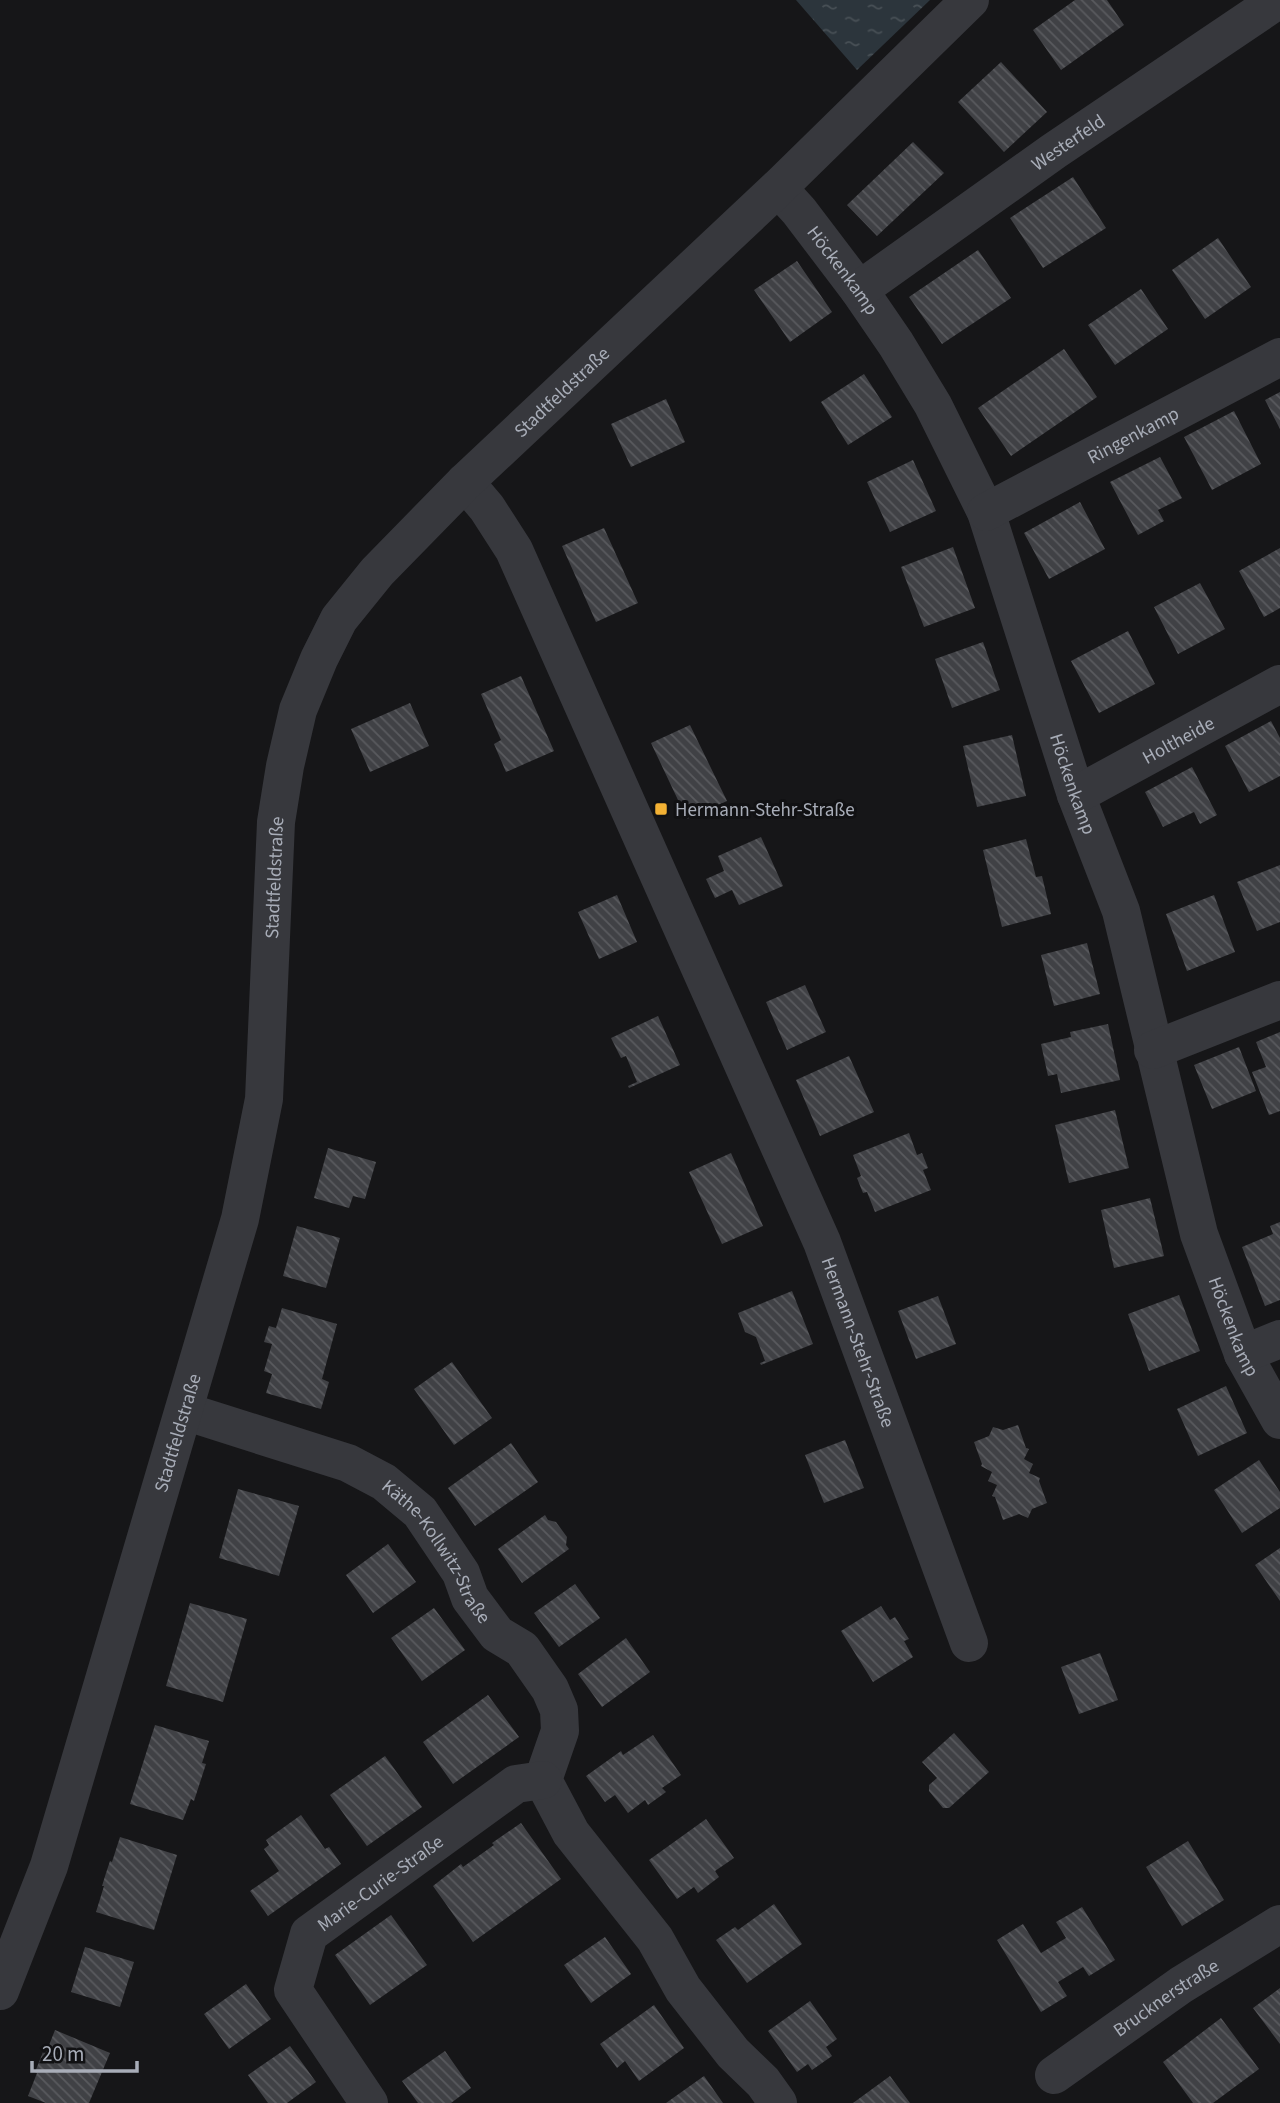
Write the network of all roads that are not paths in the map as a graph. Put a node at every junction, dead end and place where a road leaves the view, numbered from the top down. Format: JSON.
{"nodes":[{"id":1,"x":971,"y":0,"type":"edge"},
{"id":2,"x":1278,"y":0,"type":"edge"},
{"id":3,"x":778,"y":188,"type":"junction"},
{"id":4,"x":859,"y":289,"type":"junction"},
{"id":5,"x":1280,"y":357,"type":"edge"},
{"id":6,"x":465,"y":482,"type":"junction"},
{"id":7,"x":986,"y":512,"type":"junction"},
{"id":8,"x":1280,"y":684,"type":"edge"},
{"id":9,"x":1076,"y":795,"type":"junction"},
{"id":10,"x":1280,"y":1000,"type":"edge"},
{"id":11,"x":1153,"y":1050,"type":"junction"},
{"id":12,"x":1280,"y":1339,"type":"edge"},
{"id":13,"x":1243,"y":1353,"type":"junction"},
{"id":14,"x":184,"y":1411,"type":"junction"},
{"id":15,"x":1280,"y":1420,"type":"edge"},
{"id":16,"x":969,"y":1643,"type":"dead end"},
{"id":17,"x":543,"y":1780,"type":"junction"},
{"id":18,"x":1280,"y":1924,"type":"edge"},
{"id":19,"x":0,"y":1991,"type":"edge"},
{"id":20,"x":1054,"y":2075,"type":"dead end"},
{"id":21,"x":368,"y":2103,"type":"edge"},
{"id":22,"x":778,"y":2103,"type":"edge"}],
"edges":[{"from":1,"to":3,"type":"street","name":"Stadtfeldstraße"},
{"from":2,"to":4,"type":"street","name":"Westerfeld"},
{"from":3,"to":4,"type":"street","name":"Höckenkamp"},
{"from":3,"to":6,"type":"street","name":"Stadtfeldstraße"},
{"from":4,"to":7,"type":"street","name":"Höckenkamp"},
{"from":5,"to":7,"type":"street","name":"Ringenkamp"},
{"from":6,"to":14,"type":"street","name":"Stadtfeldstraße"},
{"from":6,"to":16,"type":"street","name":"Hermann-Stehr-Straße"},
{"from":7,"to":9,"type":"street","name":"Höckenkamp"},
{"from":8,"to":9,"type":"street","name":"Holtheide"},
{"from":9,"to":11,"type":"street","name":"Höckenkamp"},
{"from":10,"to":11,"type":"street"},
{"from":11,"to":13,"type":"street","name":"Höckenkamp"},
{"from":12,"to":13,"type":"street"},
{"from":13,"to":15,"type":"street","name":"Höckenkamp"},
{"from":14,"to":17,"type":"street","name":"Käthe-Kollwitz-Straße"},
{"from":14,"to":19,"type":"street","name":"Stadtfeldstraße"},
{"from":17,"to":21,"type":"street","name":"Marie-Curie-Straße"},
{"from":17,"to":22,"type":"street"},
{"from":18,"to":20,"type":"street","name":"Brucknerstraße"}]}
